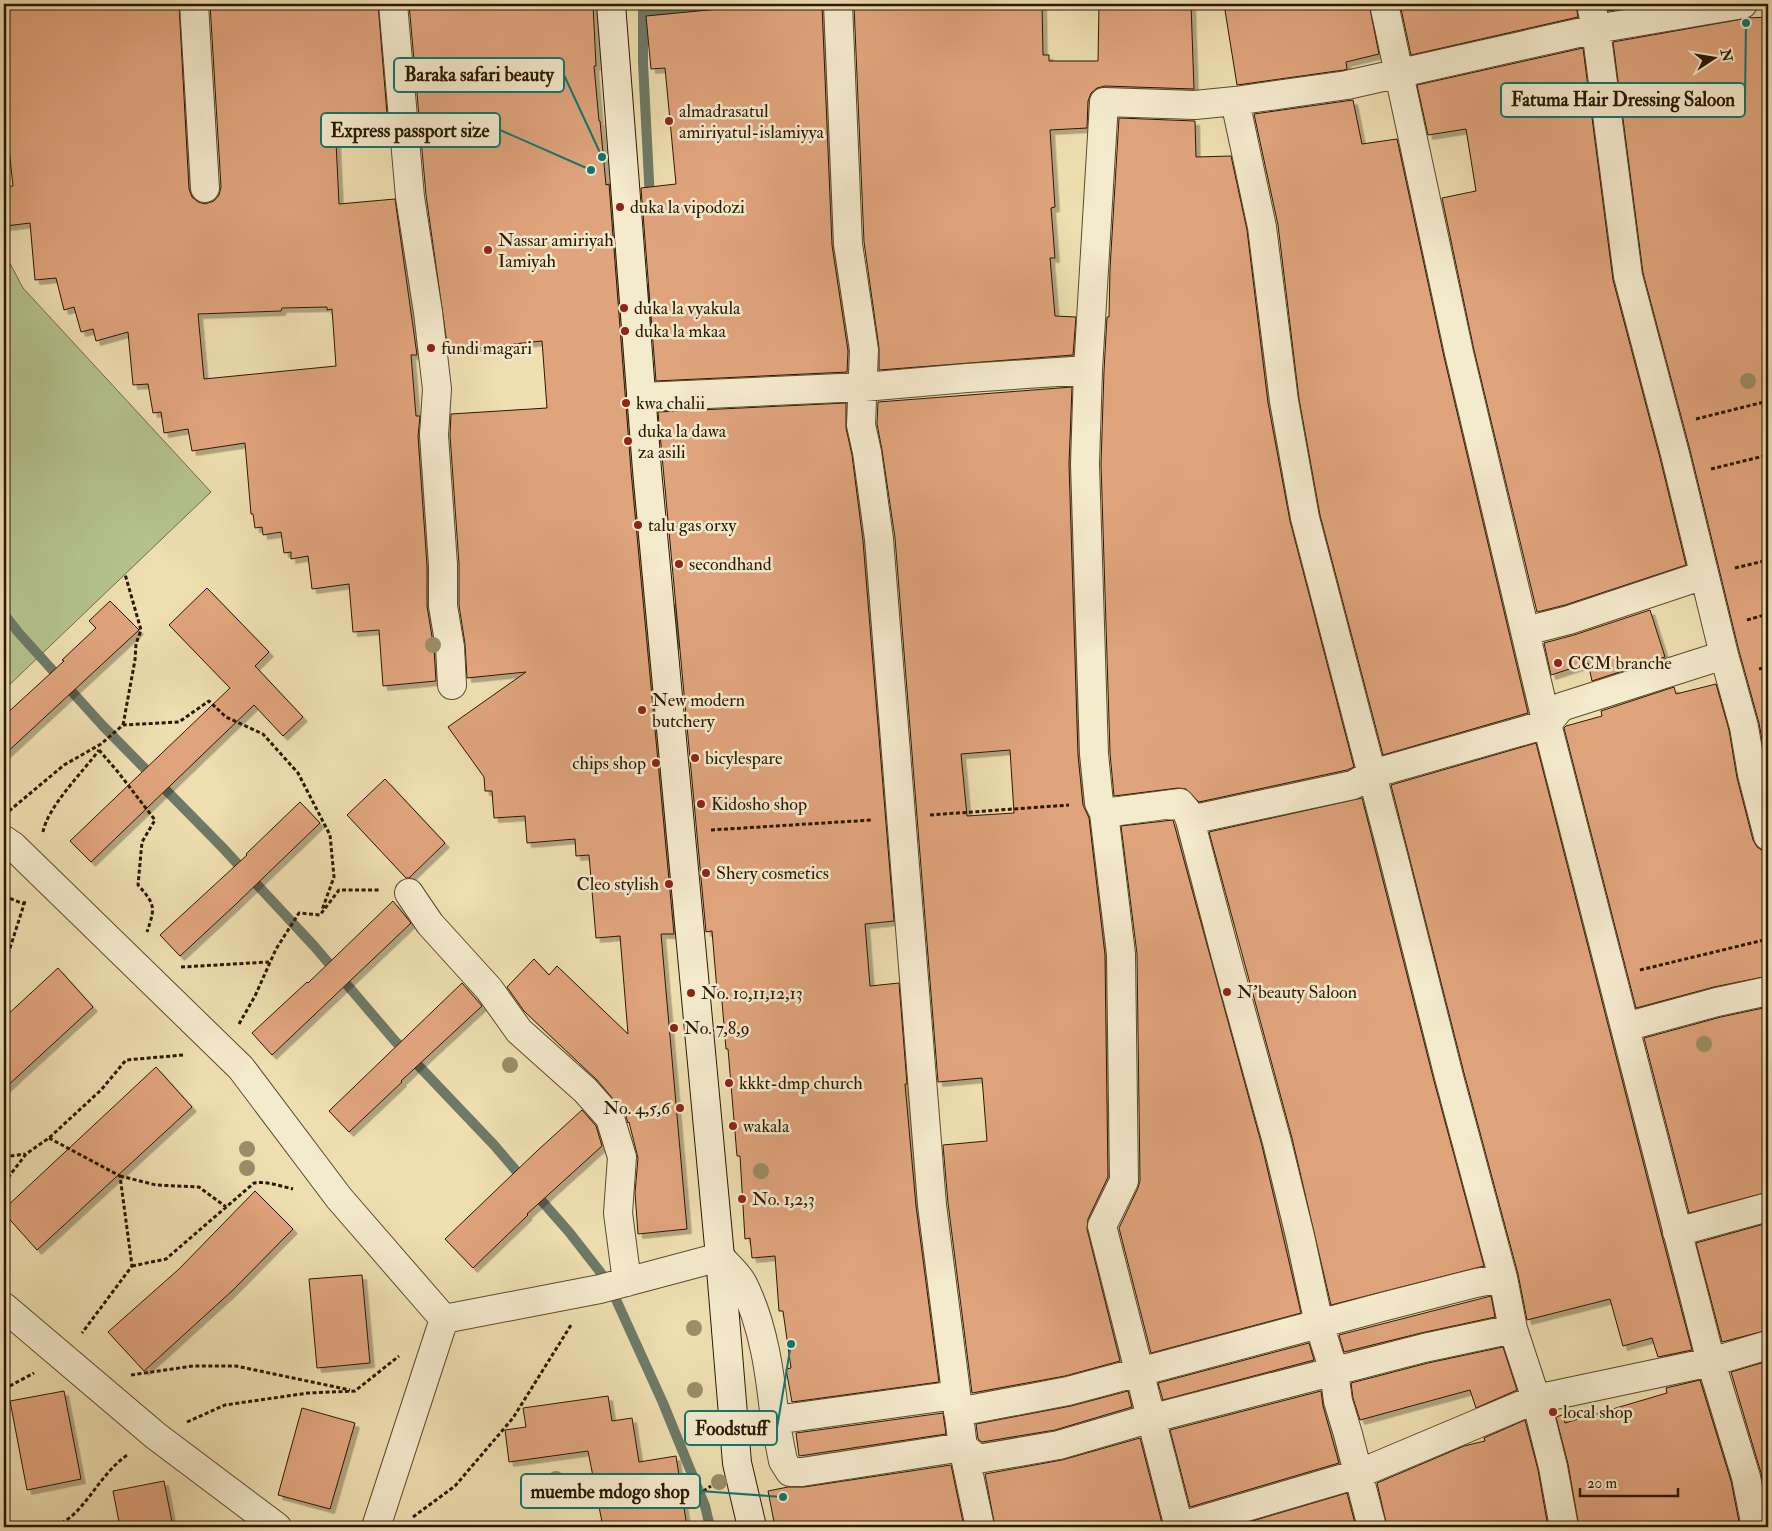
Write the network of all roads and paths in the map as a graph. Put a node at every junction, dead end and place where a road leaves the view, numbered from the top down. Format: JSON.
{"nodes":[{"id":1,"x":194,"y":4,"type":"edge"},
{"id":2,"x":393,"y":4,"type":"edge"},
{"id":3,"x":611,"y":4,"type":"edge"},
{"id":4,"x":838,"y":4,"type":"edge"},
{"id":5,"x":1384,"y":4,"type":"edge"},
{"id":6,"x":1744,"y":4,"type":"edge"},
{"id":7,"x":1594,"y":16,"type":"edge"},
{"id":8,"x":1399,"y":73,"type":"junction"},
{"id":9,"x":1235,"y":101,"type":"junction"},
{"id":10,"x":205,"y":188,"type":"dead end"},
{"id":11,"x":1088,"y":370,"type":"junction"},
{"id":12,"x":864,"y":387,"type":"junction"},
{"id":13,"x":641,"y":397,"type":"junction"},
{"id":14,"x":1768,"y":400,"type":"edge"},
{"id":15,"x":1667,"y":427,"type":"junction"},
{"id":16,"x":1768,"y":455,"type":"edge"},
{"id":17,"x":1680,"y":476,"type":"junction"},
{"id":18,"x":125,"y":574,"type":"dead end"},
{"id":19,"x":1704,"y":576,"type":"junction"},
{"id":20,"x":1526,"y":631,"type":"junction"},
{"id":21,"x":1724,"y":655,"type":"junction"},
{"id":22,"x":452,"y":685,"type":"dead end"},
{"id":23,"x":1547,"y":724,"type":"junction"},
{"id":24,"x":123,"y":725,"type":"junction"},
{"id":25,"x":99,"y":750,"type":"dead end"},
{"id":26,"x":1372,"y":774,"type":"junction"},
{"id":27,"x":4,"y":811,"type":"edge"},
{"id":28,"x":1104,"y":813,"type":"junction"},
{"id":29,"x":1190,"y":820,"type":"junction"},
{"id":30,"x":1768,"y":836,"type":"edge"},
{"id":31,"x":4,"y":840,"type":"edge"},
{"id":32,"x":409,"y":893,"type":"dead end"},
{"id":33,"x":4,"y":896,"type":"edge"},
{"id":34,"x":24,"y":904,"type":"dead end"},
{"id":35,"x":320,"y":915,"type":"dead end"},
{"id":36,"x":1768,"y":939,"type":"edge"},
{"id":37,"x":270,"y":962,"type":"dead end"},
{"id":38,"x":141,"y":971,"type":"junction"},
{"id":39,"x":1612,"y":976,"type":"junction"},
{"id":40,"x":1768,"y":991,"type":"edge"},
{"id":41,"x":1625,"y":1027,"type":"junction"},
{"id":42,"x":48,"y":1138,"type":"dead end"},
{"id":43,"x":26,"y":1154,"type":"dead end"},
{"id":44,"x":4,"y":1158,"type":"edge"},
{"id":45,"x":120,"y":1176,"type":"junction"},
{"id":46,"x":294,"y":1189,"type":"dead end"},
{"id":47,"x":226,"y":1207,"type":"junction"},
{"id":48,"x":1768,"y":1207,"type":"edge"},
{"id":49,"x":1677,"y":1232,"type":"junction"},
{"id":50,"x":720,"y":1257,"type":"junction"},
{"id":51,"x":132,"y":1266,"type":"junction"},
{"id":52,"x":1502,"y":1278,"type":"junction"},
{"id":53,"x":610,"y":1287,"type":"junction"},
{"id":54,"x":4,"y":1307,"type":"edge"},
{"id":55,"x":444,"y":1319,"type":"junction"},
{"id":56,"x":1319,"y":1324,"type":"junction"},
{"id":57,"x":1514,"y":1329,"type":"junction"},
{"id":58,"x":1768,"y":1345,"type":"edge"},
{"id":59,"x":400,"y":1355,"type":"dead end"},
{"id":60,"x":63,"y":1358,"type":"junction"},
{"id":61,"x":1711,"y":1362,"type":"junction"},
{"id":62,"x":1140,"y":1371,"type":"junction"},
{"id":63,"x":1334,"y":1371,"type":"junction"},
{"id":64,"x":91,"y":1381,"type":"junction"},
{"id":65,"x":4,"y":1389,"type":"edge"},
{"id":66,"x":355,"y":1391,"type":"junction"},
{"id":67,"x":1536,"y":1399,"type":"junction"},
{"id":68,"x":957,"y":1404,"type":"junction"},
{"id":69,"x":1151,"y":1419,"type":"junction"},
{"id":70,"x":775,"y":1420,"type":"junction"},
{"id":71,"x":156,"y":1436,"type":"junction"},
{"id":72,"x":963,"y":1448,"type":"junction"},
{"id":73,"x":1358,"y":1474,"type":"junction"},
{"id":74,"x":707,"y":1488,"type":"dead end"},
{"id":75,"x":687,"y":1502,"type":"dead end"},
{"id":76,"x":406,"y":1522,"type":"dead end"},
{"id":77,"x":56,"y":1527,"type":"edge"},
{"id":78,"x":277,"y":1527,"type":"edge"},
{"id":79,"x":376,"y":1527,"type":"edge"},
{"id":80,"x":752,"y":1527,"type":"edge"},
{"id":81,"x":980,"y":1527,"type":"edge"},
{"id":82,"x":1178,"y":1527,"type":"edge"},
{"id":83,"x":1372,"y":1527,"type":"edge"},
{"id":84,"x":1564,"y":1527,"type":"edge"},
{"id":85,"x":1756,"y":1527,"type":"edge"}],
"edges":[{"from":1,"to":10,"type":"street"},
{"from":2,"to":22,"type":"street"},
{"from":3,"to":13,"type":"street"},
{"from":4,"to":12,"type":"street"},
{"from":5,"to":8,"type":"street"},
{"from":6,"to":7,"type":"street"},
{"from":7,"to":8,"type":"street"},
{"from":7,"to":15,"type":"street"},
{"from":8,"to":9,"type":"street"},
{"from":8,"to":20,"type":"street"},
{"from":9,"to":11,"type":"street"},
{"from":9,"to":26,"type":"street"},
{"from":11,"to":12,"type":"street"},
{"from":11,"to":28,"type":"street"},
{"from":12,"to":13,"type":"street"},
{"from":12,"to":68,"type":"street"},
{"from":13,"to":50,"type":"street"},
{"from":14,"to":15,"type":"path"},
{"from":15,"to":17,"type":"street"},
{"from":16,"to":17,"type":"path"},
{"from":17,"to":19,"type":"street"},
{"from":18,"to":24,"type":"path"},
{"from":19,"to":20,"type":"street"},
{"from":19,"to":21,"type":"street"},
{"from":20,"to":23,"type":"street"},
{"from":21,"to":23,"type":"street"},
{"from":21,"to":30,"type":"street"},
{"from":23,"to":26,"type":"street"},
{"from":23,"to":39,"type":"street"},
{"from":24,"to":27,"type":"path"},
{"from":24,"to":35,"type":"path"},
{"from":25,"to":38,"type":"path"},
{"from":26,"to":29,"type":"street"},
{"from":26,"to":52,"type":"street"},
{"from":28,"to":29,"type":"street"},
{"from":28,"to":62,"type":"street"},
{"from":29,"to":56,"type":"street"},
{"from":31,"to":38,"type":"street"},
{"from":32,"to":53,"type":"street"},
{"from":33,"to":34,"type":"path"},
{"from":36,"to":39,"type":"path"},
{"from":37,"to":38,"type":"path"},
{"from":38,"to":55,"type":"street"},
{"from":39,"to":41,"type":"street"},
{"from":40,"to":41,"type":"street"},
{"from":41,"to":49,"type":"street"},
{"from":42,"to":45,"type":"path"},
{"from":43,"to":44,"type":"path"},
{"from":45,"to":47,"type":"path"},
{"from":45,"to":51,"type":"path"},
{"from":46,"to":47,"type":"path"},
{"from":47,"to":51,"type":"path"},
{"from":48,"to":49,"type":"street"},
{"from":49,"to":61,"type":"street"},
{"from":50,"to":53,"type":"street"},
{"from":50,"to":70,"type":"street"},
{"from":50,"to":80,"type":"street"},
{"from":51,"to":60,"type":"path"},
{"from":52,"to":56,"type":"street"},
{"from":52,"to":57,"type":"street"},
{"from":53,"to":55,"type":"street"},
{"from":53,"to":76,"type":"path"},
{"from":54,"to":60,"type":"street"},
{"from":55,"to":79,"type":"street"},
{"from":56,"to":62,"type":"street"},
{"from":56,"to":63,"type":"street"},
{"from":57,"to":63,"type":"street"},
{"from":57,"to":67,"type":"street"},
{"from":58,"to":61,"type":"street"},
{"from":59,"to":66,"type":"path"},
{"from":60,"to":64,"type":"street"},
{"from":60,"to":65,"type":"path"},
{"from":61,"to":67,"type":"street"},
{"from":61,"to":85,"type":"street"},
{"from":62,"to":68,"type":"street"},
{"from":62,"to":69,"type":"street"},
{"from":63,"to":69,"type":"street"},
{"from":63,"to":73,"type":"street"},
{"from":64,"to":66,"type":"path"},
{"from":64,"to":71,"type":"street"},
{"from":66,"to":71,"type":"path"},
{"from":67,"to":73,"type":"street"},
{"from":67,"to":84,"type":"street"},
{"from":68,"to":70,"type":"street"},
{"from":68,"to":72,"type":"street"},
{"from":69,"to":72,"type":"street"},
{"from":69,"to":82,"type":"street"},
{"from":70,"to":72,"type":"street"},
{"from":71,"to":77,"type":"path"},
{"from":71,"to":78,"type":"street"},
{"from":72,"to":81,"type":"street"},
{"from":73,"to":82,"type":"street"},
{"from":73,"to":83,"type":"street"},
{"from":74,"to":75,"type":"path"}]}
